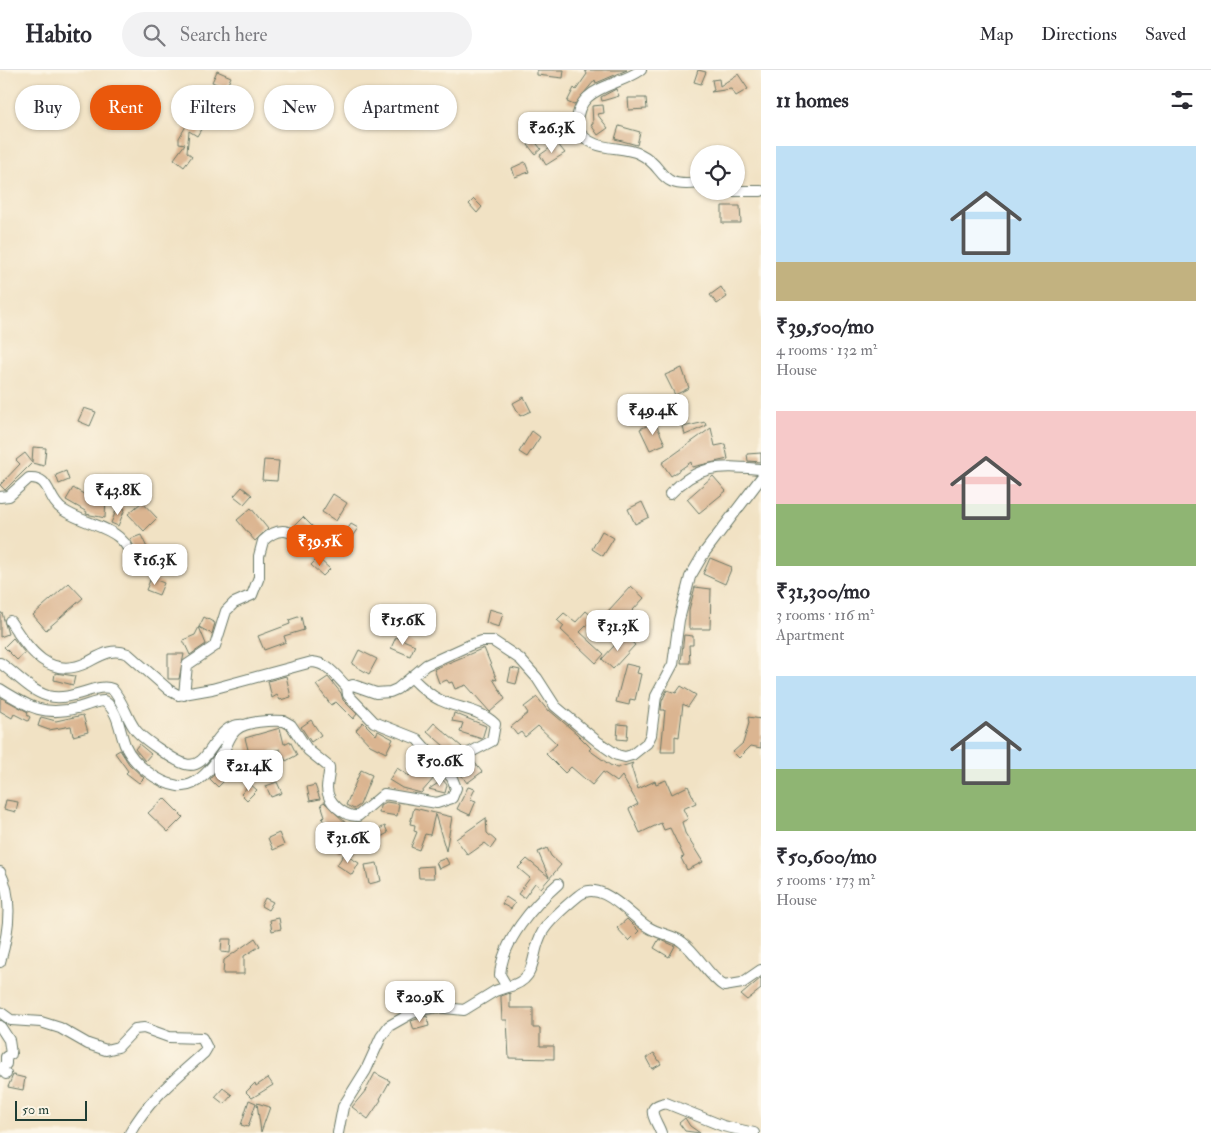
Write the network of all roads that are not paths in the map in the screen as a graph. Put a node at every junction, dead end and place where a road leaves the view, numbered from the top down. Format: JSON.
{"nodes":[{"id":1,"x":641,"y":70,"type":"edge"},
{"id":2,"x":690,"y":184,"type":"edge"},
{"id":3,"x":745,"y":191,"type":"edge"},
{"id":4,"x":761,"y":191,"type":"edge"},
{"id":5,"x":761,"y":469,"type":"edge"},
{"id":6,"x":761,"y":478,"type":"edge"},
{"id":7,"x":670,"y":494,"type":"dead end"},
{"id":8,"x":0,"y":498,"type":"edge"},
{"id":9,"x":307,"y":544,"type":"dead end"},
{"id":10,"x":135,"y":566,"type":"dead end"},
{"id":11,"x":10,"y":620,"type":"dead end"},
{"id":12,"x":0,"y":663,"type":"edge"},
{"id":13,"x":412,"y":678,"type":"junction"},
{"id":14,"x":347,"y":688,"type":"junction"},
{"id":15,"x":0,"y":689,"type":"edge"},
{"id":16,"x":184,"y":695,"type":"junction"},
{"id":17,"x":247,"y":725,"type":"junction"},
{"id":18,"x":442,"y":767,"type":"junction"},
{"id":19,"x":0,"y":872,"type":"edge"},
{"id":20,"x":558,"y":884,"type":"dead end"},
{"id":21,"x":0,"y":962,"type":"edge"},
{"id":22,"x":761,"y":970,"type":"edge"},
{"id":23,"x":507,"y":987,"type":"junction"},
{"id":24,"x":0,"y":1012,"type":"edge"},
{"id":25,"x":0,"y":1026,"type":"edge"},
{"id":26,"x":6,"y":1074,"type":"dead end"},
{"id":27,"x":130,"y":1133,"type":"edge"},
{"id":28,"x":338,"y":1133,"type":"edge"},
{"id":29,"x":662,"y":1133,"type":"edge"},
{"id":30,"x":754,"y":1133,"type":"edge"}],
"edges":[{"from":1,"to":2,"type":"street"},
{"from":3,"to":4,"type":"street"},
{"from":5,"to":7,"type":"street"},
{"from":6,"to":13,"type":"street"},
{"from":8,"to":10,"type":"street"},
{"from":9,"to":16,"type":"street"},
{"from":11,"to":16,"type":"street"},
{"from":12,"to":17,"type":"street"},
{"from":13,"to":14,"type":"street"},
{"from":13,"to":18,"type":"street"},
{"from":14,"to":16,"type":"street"},
{"from":14,"to":18,"type":"street"},
{"from":15,"to":17,"type":"street"},
{"from":17,"to":18,"type":"street"},
{"from":19,"to":21,"type":"street"},
{"from":20,"to":23,"type":"street"},
{"from":22,"to":23,"type":"street"},
{"from":23,"to":28,"type":"street"},
{"from":24,"to":27,"type":"street"},
{"from":25,"to":26,"type":"street"},
{"from":29,"to":30,"type":"street"}]}
